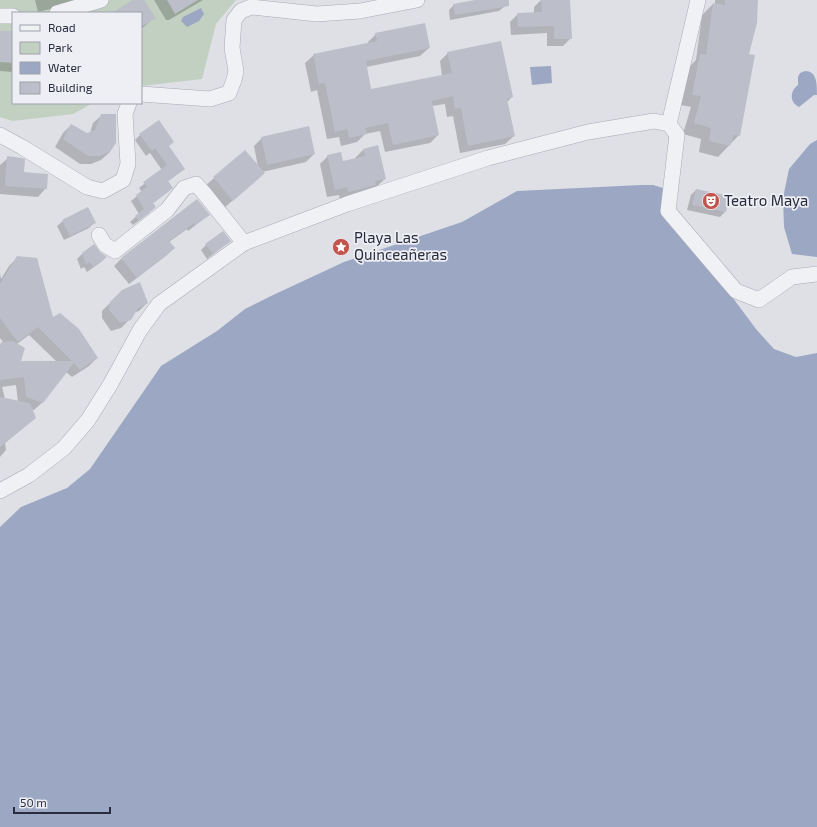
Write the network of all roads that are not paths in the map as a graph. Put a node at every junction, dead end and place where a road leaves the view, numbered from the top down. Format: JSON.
{"nodes":[{"id":1,"x":101,"y":0,"type":"edge"},
{"id":2,"x":417,"y":0,"type":"edge"},
{"id":3,"x":698,"y":0,"type":"edge"},
{"id":4,"x":360,"y":6,"type":"edge"},
{"id":5,"x":61,"y":12,"type":"edge"},
{"id":6,"x":0,"y":16,"type":"edge"},
{"id":7,"x":12,"y":16,"type":"edge"},
{"id":8,"x":142,"y":94,"type":"edge"},
{"id":9,"x":129,"y":104,"type":"edge"},
{"id":10,"x":669,"y":124,"type":"junction"},
{"id":11,"x":0,"y":135,"type":"edge"},
{"id":12,"x":99,"y":235,"type":"dead end"},
{"id":13,"x":244,"y":243,"type":"junction"},
{"id":14,"x":817,"y":274,"type":"edge"},
{"id":15,"x":0,"y":491,"type":"edge"}],
"edges":[{"from":1,"to":5,"type":"street"},
{"from":2,"to":4,"type":"street"},
{"from":3,"to":10,"type":"street"},
{"from":4,"to":8,"type":"street"},
{"from":6,"to":7,"type":"street"},
{"from":9,"to":11,"type":"street"},
{"from":10,"to":13,"type":"street"},
{"from":10,"to":14,"type":"street"},
{"from":12,"to":13,"type":"street"},
{"from":13,"to":15,"type":"street"}]}
